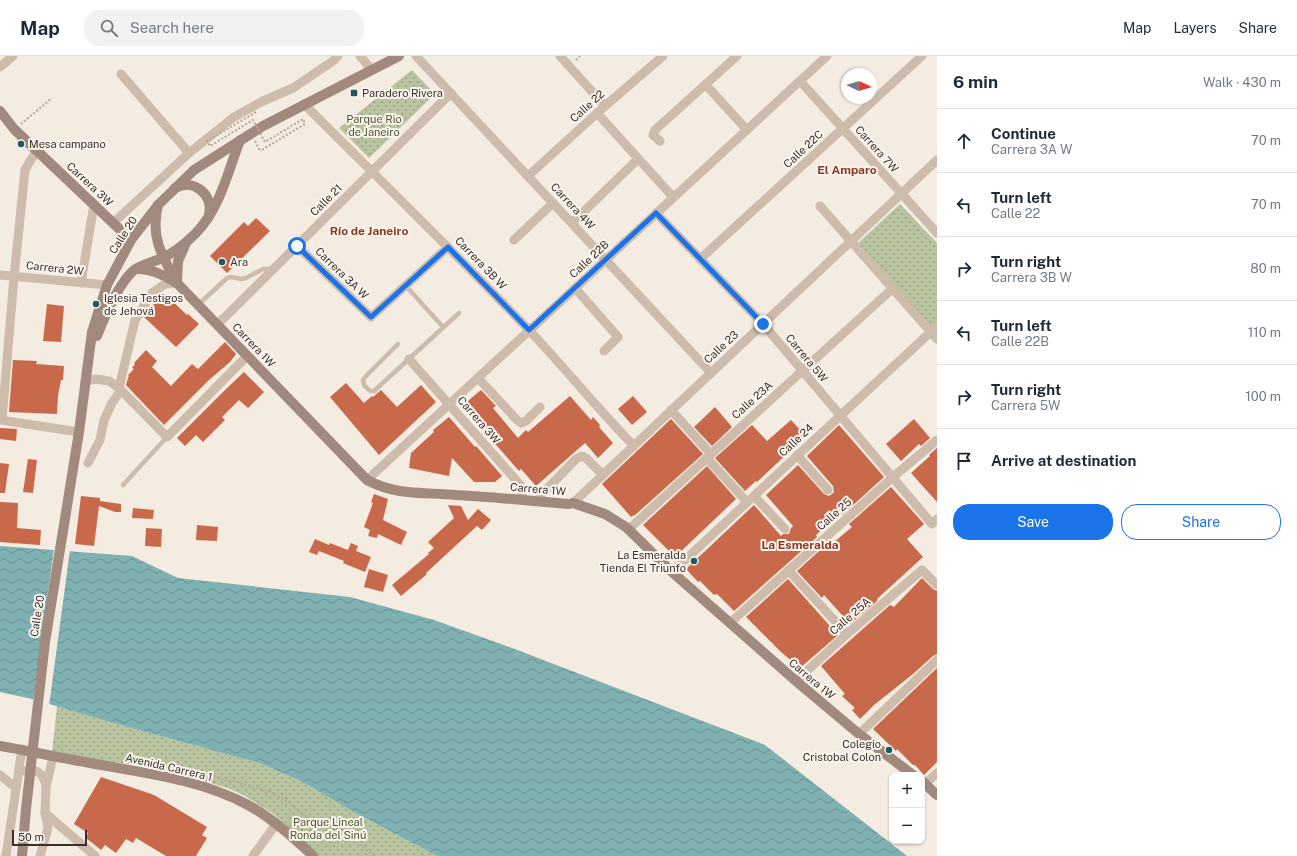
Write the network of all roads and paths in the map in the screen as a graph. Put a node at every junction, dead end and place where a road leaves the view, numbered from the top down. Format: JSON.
{"nodes":[{"id":1,"x":13,"y":56,"type":"edge"},
{"id":2,"x":338,"y":56,"type":"edge"},
{"id":3,"x":360,"y":56,"type":"edge"},
{"id":4,"x":399,"y":56,"type":"edge"},
{"id":5,"x":416,"y":56,"type":"edge"},
{"id":6,"x":560,"y":56,"type":"edge"},
{"id":7,"x":663,"y":56,"type":"edge"},
{"id":8,"x":737,"y":56,"type":"edge"},
{"id":9,"x":827,"y":56,"type":"edge"},
{"id":10,"x":922,"y":56,"type":"edge"},
{"id":11,"x":0,"y":67,"type":"edge"},
{"id":12,"x":372,"y":70,"type":"junction"},
{"id":13,"x":121,"y":74,"type":"dead end"},
{"id":14,"x":800,"y":81,"type":"junction"},
{"id":15,"x":706,"y":85,"type":"junction"},
{"id":16,"x":451,"y":94,"type":"junction"},
{"id":17,"x":52,"y":98,"type":"dead end"},
{"id":18,"x":304,"y":104,"type":"junction"},
{"id":19,"x":605,"y":106,"type":"junction"},
{"id":20,"x":0,"y":111,"type":"edge"},
{"id":21,"x":256,"y":112,"type":"dead end"},
{"id":22,"x":596,"y":114,"type":"junction"},
{"id":23,"x":843,"y":128,"type":"junction"},
{"id":24,"x":14,"y":129,"type":"junction"},
{"id":25,"x":747,"y":130,"type":"junction"},
{"id":26,"x":240,"y":140,"type":"junction"},
{"id":27,"x":660,"y":141,"type":"dead end"},
{"id":28,"x":38,"y":151,"type":"junction"},
{"id":29,"x":260,"y":151,"type":"dead end"},
{"id":30,"x":189,"y":153,"type":"junction"},
{"id":31,"x":638,"y":159,"type":"junction"},
{"id":32,"x":937,"y":160,"type":"edge"},
{"id":33,"x":372,"y":172,"type":"junction"},
{"id":34,"x":528,"y":176,"type":"junction"},
{"id":35,"x":174,"y":189,"type":"junction"},
{"id":36,"x":901,"y":193,"type":"junction"},
{"id":37,"x":674,"y":197,"type":"junction"},
{"id":38,"x":553,"y":203,"type":"junction"},
{"id":39,"x":94,"y":204,"type":"junction"},
{"id":40,"x":158,"y":206,"type":"junction"},
{"id":41,"x":820,"y":206,"type":"dead end"},
{"id":42,"x":656,"y":213,"type":"junction"},
{"id":43,"x":209,"y":217,"type":"junction"},
{"id":44,"x":113,"y":223,"type":"junction"},
{"id":45,"x":572,"y":223,"type":"junction"},
{"id":46,"x":937,"y":233,"type":"edge"},
{"id":47,"x":131,"y":240,"type":"junction"},
{"id":48,"x":514,"y":240,"type":"dead end"},
{"id":49,"x":187,"y":241,"type":"junction"},
{"id":50,"x":850,"y":242,"type":"junction"},
{"id":51,"x":297,"y":246,"type":"junction"},
{"id":52,"x":448,"y":247,"type":"junction"},
{"id":53,"x":163,"y":258,"type":"junction"},
{"id":54,"x":700,"y":259,"type":"junction"},
{"id":55,"x":606,"y":260,"type":"junction"},
{"id":56,"x":134,"y":269,"type":"junction"},
{"id":57,"x":274,"y":269,"type":"junction"},
{"id":58,"x":0,"y":275,"type":"edge"},
{"id":59,"x":14,"y":276,"type":"junction"},
{"id":60,"x":81,"y":283,"type":"junction"},
{"id":61,"x":177,"y":283,"type":"junction"},
{"id":62,"x":107,"y":285,"type":"junction"},
{"id":63,"x":406,"y":286,"type":"junction"},
{"id":64,"x":575,"y":288,"type":"junction"},
{"id":65,"x":892,"y":289,"type":"junction"},
{"id":66,"x":198,"y":305,"type":"junction"},
{"id":67,"x":459,"y":313,"type":"dead end"},
{"id":68,"x":763,"y":324,"type":"junction"},
{"id":69,"x":217,"y":325,"type":"junction"},
{"id":70,"x":442,"y":327,"type":"junction"},
{"id":71,"x":934,"y":329,"type":"edge"},
{"id":72,"x":529,"y":330,"type":"junction"},
{"id":73,"x":937,"y":339,"type":"edge"},
{"id":74,"x":398,"y":344,"type":"dead end"},
{"id":75,"x":604,"y":351,"type":"dead end"},
{"id":76,"x":247,"y":356,"type":"junction"},
{"id":77,"x":409,"y":359,"type":"junction"},
{"id":78,"x":802,"y":371,"type":"junction"},
{"id":79,"x":711,"y":373,"type":"junction"},
{"id":80,"x":478,"y":378,"type":"junction"},
{"id":81,"x":85,"y":381,"type":"junction"},
{"id":82,"x":120,"y":389,"type":"junction"},
{"id":83,"x":449,"y":404,"type":"junction"},
{"id":84,"x":540,"y":407,"type":"dead end"},
{"id":85,"x":671,"y":410,"type":"junction"},
{"id":86,"x":840,"y":415,"type":"junction"},
{"id":87,"x":1,"y":420,"type":"edge"},
{"id":88,"x":79,"y":432,"type":"junction"},
{"id":89,"x":167,"y":437,"type":"junction"},
{"id":90,"x":937,"y":440,"type":"edge"},
{"id":91,"x":634,"y":446,"type":"junction"},
{"id":92,"x":709,"y":456,"type":"junction"},
{"id":93,"x":797,"y":456,"type":"junction"},
{"id":94,"x":88,"y":463,"type":"dead end"},
{"id":95,"x":602,"y":475,"type":"junction"},
{"id":96,"x":893,"y":477,"type":"junction"},
{"id":97,"x":367,"y":480,"type":"junction"},
{"id":98,"x":123,"y":485,"type":"dead end"},
{"id":99,"x":828,"y":490,"type":"dead end"},
{"id":100,"x":750,"y":499,"type":"junction"},
{"id":101,"x":522,"y":500,"type":"junction"},
{"id":102,"x":540,"y":501,"type":"junction"},
{"id":103,"x":573,"y":503,"type":"junction"},
{"id":104,"x":935,"y":522,"type":"edge"},
{"id":105,"x":784,"y":529,"type":"dead end"},
{"id":106,"x":628,"y":530,"type":"junction"},
{"id":107,"x":788,"y":570,"type":"junction"},
{"id":108,"x":672,"y":572,"type":"junction"},
{"id":109,"x":937,"y":585,"type":"edge"},
{"id":110,"x":730,"y":623,"type":"junction"},
{"id":111,"x":847,"y":634,"type":"junction"},
{"id":112,"x":937,"y":660,"type":"edge"},
{"id":113,"x":796,"y":681,"type":"junction"},
{"id":114,"x":859,"y":734,"type":"junction"},
{"id":115,"x":0,"y":746,"type":"edge"},
{"id":116,"x":22,"y":749,"type":"junction"},
{"id":117,"x":53,"y":756,"type":"junction"},
{"id":118,"x":164,"y":762,"type":"dead end"},
{"id":119,"x":909,"y":772,"type":"edge"},
{"id":120,"x":937,"y":773,"type":"edge"},
{"id":121,"x":0,"y":775,"type":"edge"},
{"id":122,"x":18,"y":775,"type":"junction"},
{"id":123,"x":925,"y":782,"type":"edge"},
{"id":124,"x":925,"y":784,"type":"edge"},
{"id":125,"x":46,"y":787,"type":"junction"},
{"id":126,"x":16,"y":788,"type":"junction"},
{"id":127,"x":937,"y":795,"type":"edge"},
{"id":128,"x":45,"y":813,"type":"junction"},
{"id":129,"x":276,"y":824,"type":"junction"},
{"id":130,"x":6,"y":856,"type":"edge"},
{"id":131,"x":22,"y":856,"type":"edge"},
{"id":132,"x":40,"y":856,"type":"edge"},
{"id":133,"x":95,"y":856,"type":"edge"},
{"id":134,"x":253,"y":856,"type":"edge"},
{"id":135,"x":313,"y":856,"type":"edge"},
{"id":136,"x":373,"y":856,"type":"edge"}],
"edges":[{"from":1,"to":11,"type":"street"},
{"from":2,"to":30,"type":"street"},
{"from":3,"to":12,"type":"street"},
{"from":4,"to":12,"type":"street","name":"Calle 20"},
{"from":5,"to":16,"type":"street","name":"Carrera 4W"},
{"from":6,"to":19,"type":"street"},
{"from":7,"to":19,"type":"street","name":"Calle 22"},
{"from":8,"to":15,"type":"street"},
{"from":9,"to":14,"type":"street","name":"Calle 22B"},
{"from":10,"to":23,"type":"street","name":"Calle 22C"},
{"from":12,"to":18,"type":"street","name":"Calle 20"},
{"from":13,"to":30,"type":"street"},
{"from":14,"to":23,"type":"street","name":"Carrera 7W"},
{"from":14,"to":25,"type":"street","name":"Calle 22B"},
{"from":15,"to":25,"type":"street"},
{"from":15,"to":27,"type":"street"},
{"from":16,"to":33,"type":"street","name":"Calle 21"},
{"from":16,"to":34,"type":"street","name":"Carrera 4W"},
{"from":17,"to":24,"type":"path"},
{"from":18,"to":26,"type":"street","name":"Calle 20"},
{"from":18,"to":33,"type":"street","name":"Carrera 3B W"},
{"from":19,"to":22,"type":"street","name":"Calle 22"},
{"from":20,"to":24,"type":"street","name":"Carrera 3W"},
{"from":21,"to":29,"type":"path","bridge":true},
{"from":22,"to":31,"type":"street"},
{"from":22,"to":34,"type":"street","name":"Calle 22"},
{"from":23,"to":36,"type":"street","name":"Carrera 7W"},
{"from":23,"to":54,"type":"street","name":"Calle 22C"},
{"from":24,"to":28,"type":"street","name":"Carrera 3W"},
{"from":25,"to":37,"type":"street","name":"Calle 22B"},
{"from":26,"to":35,"type":"street","name":"Calle 20"},
{"from":26,"to":43,"type":"street"},
{"from":28,"to":39,"type":"street","name":"Carrera 3W"},
{"from":28,"to":59,"type":"street"},
{"from":30,"to":44,"type":"street"},
{"from":31,"to":37,"type":"street"},
{"from":31,"to":45,"type":"street"},
{"from":32,"to":36,"type":"street","name":"Calle 23"},
{"from":33,"to":51,"type":"street","name":"Calle 21"},
{"from":33,"to":52,"type":"street","name":"Carrera 3B W"},
{"from":34,"to":38,"type":"street","name":"Carrera 4W"},
{"from":35,"to":40,"type":"street","name":"Calle 20"},
{"from":35,"to":43,"type":"street"},
{"from":36,"to":46,"type":"street","name":"Carrera 7W"},
{"from":36,"to":50,"type":"street","name":"Calle 23"},
{"from":37,"to":42,"type":"street","name":"Calle 22B"},
{"from":38,"to":45,"type":"street","name":"Carrera 4W"},
{"from":38,"to":48,"type":"street"},
{"from":39,"to":44,"type":"street","name":"Carrera 3W"},
{"from":39,"to":60,"type":"street"},
{"from":40,"to":47,"type":"street","name":"Calle 20"},
{"from":40,"to":53,"type":"street","name":"Carrera 1W"},
{"from":41,"to":50,"type":"street"},
{"from":42,"to":54,"type":"street","name":"Carrera 5W"},
{"from":42,"to":55,"type":"street","name":"Calle 22B"},
{"from":43,"to":49,"type":"street"},
{"from":44,"to":47,"type":"street","name":"Carrera 3W"},
{"from":45,"to":55,"type":"street","name":"Carrera 4W"},
{"from":47,"to":62,"type":"street","name":"Calle 20"},
{"from":49,"to":53,"type":"street"},
{"from":49,"to":61,"type":"street"},
{"from":50,"to":65,"type":"street"},
{"from":50,"to":68,"type":"street","name":"Calle 23"},
{"from":51,"to":57,"type":"street","name":"Calle 21"},
{"from":51,"to":63,"type":"street","name":"Carrera 3A W"},
{"from":52,"to":63,"type":"street"},
{"from":52,"to":72,"type":"street","name":"Carrera 3B W"},
{"from":53,"to":56,"type":"street"},
{"from":53,"to":61,"type":"street","name":"Carrera 1W"},
{"from":54,"to":68,"type":"street","name":"Carrera 5W"},
{"from":55,"to":64,"type":"street","name":"Calle 22B"},
{"from":55,"to":79,"type":"street","name":"Carrera 4W"},
{"from":56,"to":61,"type":"street"},
{"from":56,"to":81,"type":"street","name":"Calle 20"},
{"from":57,"to":66,"type":"lane"},
{"from":57,"to":69,"type":"street","name":"Calle 21"},
{"from":58,"to":59,"type":"street","name":"Carrera 2W"},
{"from":59,"to":60,"type":"street","name":"Carrera 2W"},
{"from":59,"to":87,"type":"street"},
{"from":60,"to":62,"type":"street","name":"Carrera 2W"},
{"from":61,"to":66,"type":"street","name":"Carrera 1W"},
{"from":61,"to":82,"type":"street"},
{"from":62,"to":81,"type":"street","name":"Calle 20"},
{"from":63,"to":70,"type":"lane"},
{"from":64,"to":72,"type":"street","name":"Calle 22B"},
{"from":64,"to":75,"type":"street"},
{"from":65,"to":71,"type":"street"},
{"from":65,"to":78,"type":"street","name":"Calle 23A"},
{"from":66,"to":69,"type":"street","name":"Carrera 1W"},
{"from":67,"to":70,"type":"lane"},
{"from":68,"to":78,"type":"street","name":"Carrera 5W"},
{"from":68,"to":79,"type":"street","name":"Calle 23"},
{"from":69,"to":76,"type":"street","name":"Carrera 1W"},
{"from":70,"to":77,"type":"lane"},
{"from":71,"to":73,"type":"street"},
{"from":71,"to":86,"type":"street","name":"Calle 24"},
{"from":72,"to":80,"type":"street","name":"Calle 22B"},
{"from":72,"to":91,"type":"street","name":"Carrera 3B W"},
{"from":74,"to":77,"type":"lane"},
{"from":76,"to":89,"type":"street"},
{"from":76,"to":97,"type":"street","name":"Carrera 1W"},
{"from":77,"to":83,"type":"street","name":"Carrera 3W"},
{"from":78,"to":86,"type":"street","name":"Carrera 5W"},
{"from":78,"to":92,"type":"street","name":"Calle 23A"},
{"from":79,"to":85,"type":"street","name":"Calle 23"},
{"from":80,"to":83,"type":"street","name":"Calle 22B"},
{"from":80,"to":84,"type":"street"},
{"from":81,"to":82,"type":"street"},
{"from":81,"to":88,"type":"street","name":"Calle 20"},
{"from":82,"to":89,"type":"street"},
{"from":82,"to":94,"type":"street"},
{"from":83,"to":97,"type":"street","name":"Calle 22B"},
{"from":83,"to":101,"type":"street","name":"Carrera 3W"},
{"from":85,"to":91,"type":"street","name":"Calle 23"},
{"from":85,"to":92,"type":"street"},
{"from":86,"to":93,"type":"street","name":"Calle 24"},
{"from":86,"to":96,"type":"street","name":"Carrera 5W"},
{"from":87,"to":88,"type":"street"},
{"from":88,"to":131,"type":"street","name":"Calle 20","bridge":true},
{"from":89,"to":98,"type":"lane"},
{"from":90,"to":96,"type":"street","name":"Calle 25"},
{"from":91,"to":95,"type":"street","name":"Calle 23"},
{"from":92,"to":100,"type":"street"},
{"from":92,"to":106,"type":"street","name":"Calle 23A"},
{"from":93,"to":99,"type":"street"},
{"from":93,"to":100,"type":"street","name":"Calle 24"},
{"from":95,"to":102,"type":"street"},
{"from":95,"to":103,"type":"street","name":"Calle 23"},
{"from":96,"to":104,"type":"street","name":"Carrera 5W"},
{"from":96,"to":107,"type":"street","name":"Calle 25"},
{"from":97,"to":101,"type":"street","name":"Carrera 1W"},
{"from":100,"to":105,"type":"street"},
{"from":100,"to":108,"type":"street","name":"Calle 24"},
{"from":101,"to":102,"type":"street","name":"Carrera 1W"},
{"from":102,"to":103,"type":"street","name":"Carrera 1W"},
{"from":103,"to":106,"type":"street","name":"Carrera 1W"},
{"from":106,"to":108,"type":"street","name":"Carrera 1W"},
{"from":107,"to":110,"type":"street","name":"Calle 25"},
{"from":107,"to":111,"type":"street"},
{"from":108,"to":110,"type":"street","name":"Carrera 1W"},
{"from":109,"to":111,"type":"street","name":"Calle 25A"},
{"from":110,"to":113,"type":"street","name":"Carrera 1W"},
{"from":111,"to":113,"type":"street","name":"Calle 25A"},
{"from":112,"to":114,"type":"street"},
{"from":113,"to":114,"type":"street","name":"Carrera 1W"},
{"from":114,"to":119,"type":"street","name":"Carrera 1W"},
{"from":115,"to":116,"type":"street","name":"Avenida Carrera 1"},
{"from":116,"to":117,"type":"street","name":"Avenida Carrera 1"},
{"from":116,"to":122,"type":"street"},
{"from":117,"to":125,"type":"street"},
{"from":117,"to":129,"type":"street","name":"Avenida Carrera 1"},
{"from":118,"to":136,"type":"path"},
{"from":120,"to":123,"type":"street"},
{"from":121,"to":126,"type":"street"},
{"from":122,"to":125,"type":"street"},
{"from":122,"to":126,"type":"street"},
{"from":124,"to":127,"type":"street"},
{"from":125,"to":128,"type":"street"},
{"from":126,"to":130,"type":"street"},
{"from":128,"to":132,"type":"street"},
{"from":128,"to":133,"type":"street"},
{"from":129,"to":134,"type":"street"},
{"from":129,"to":135,"type":"street","name":"Avenida Carrera 1"}]}
